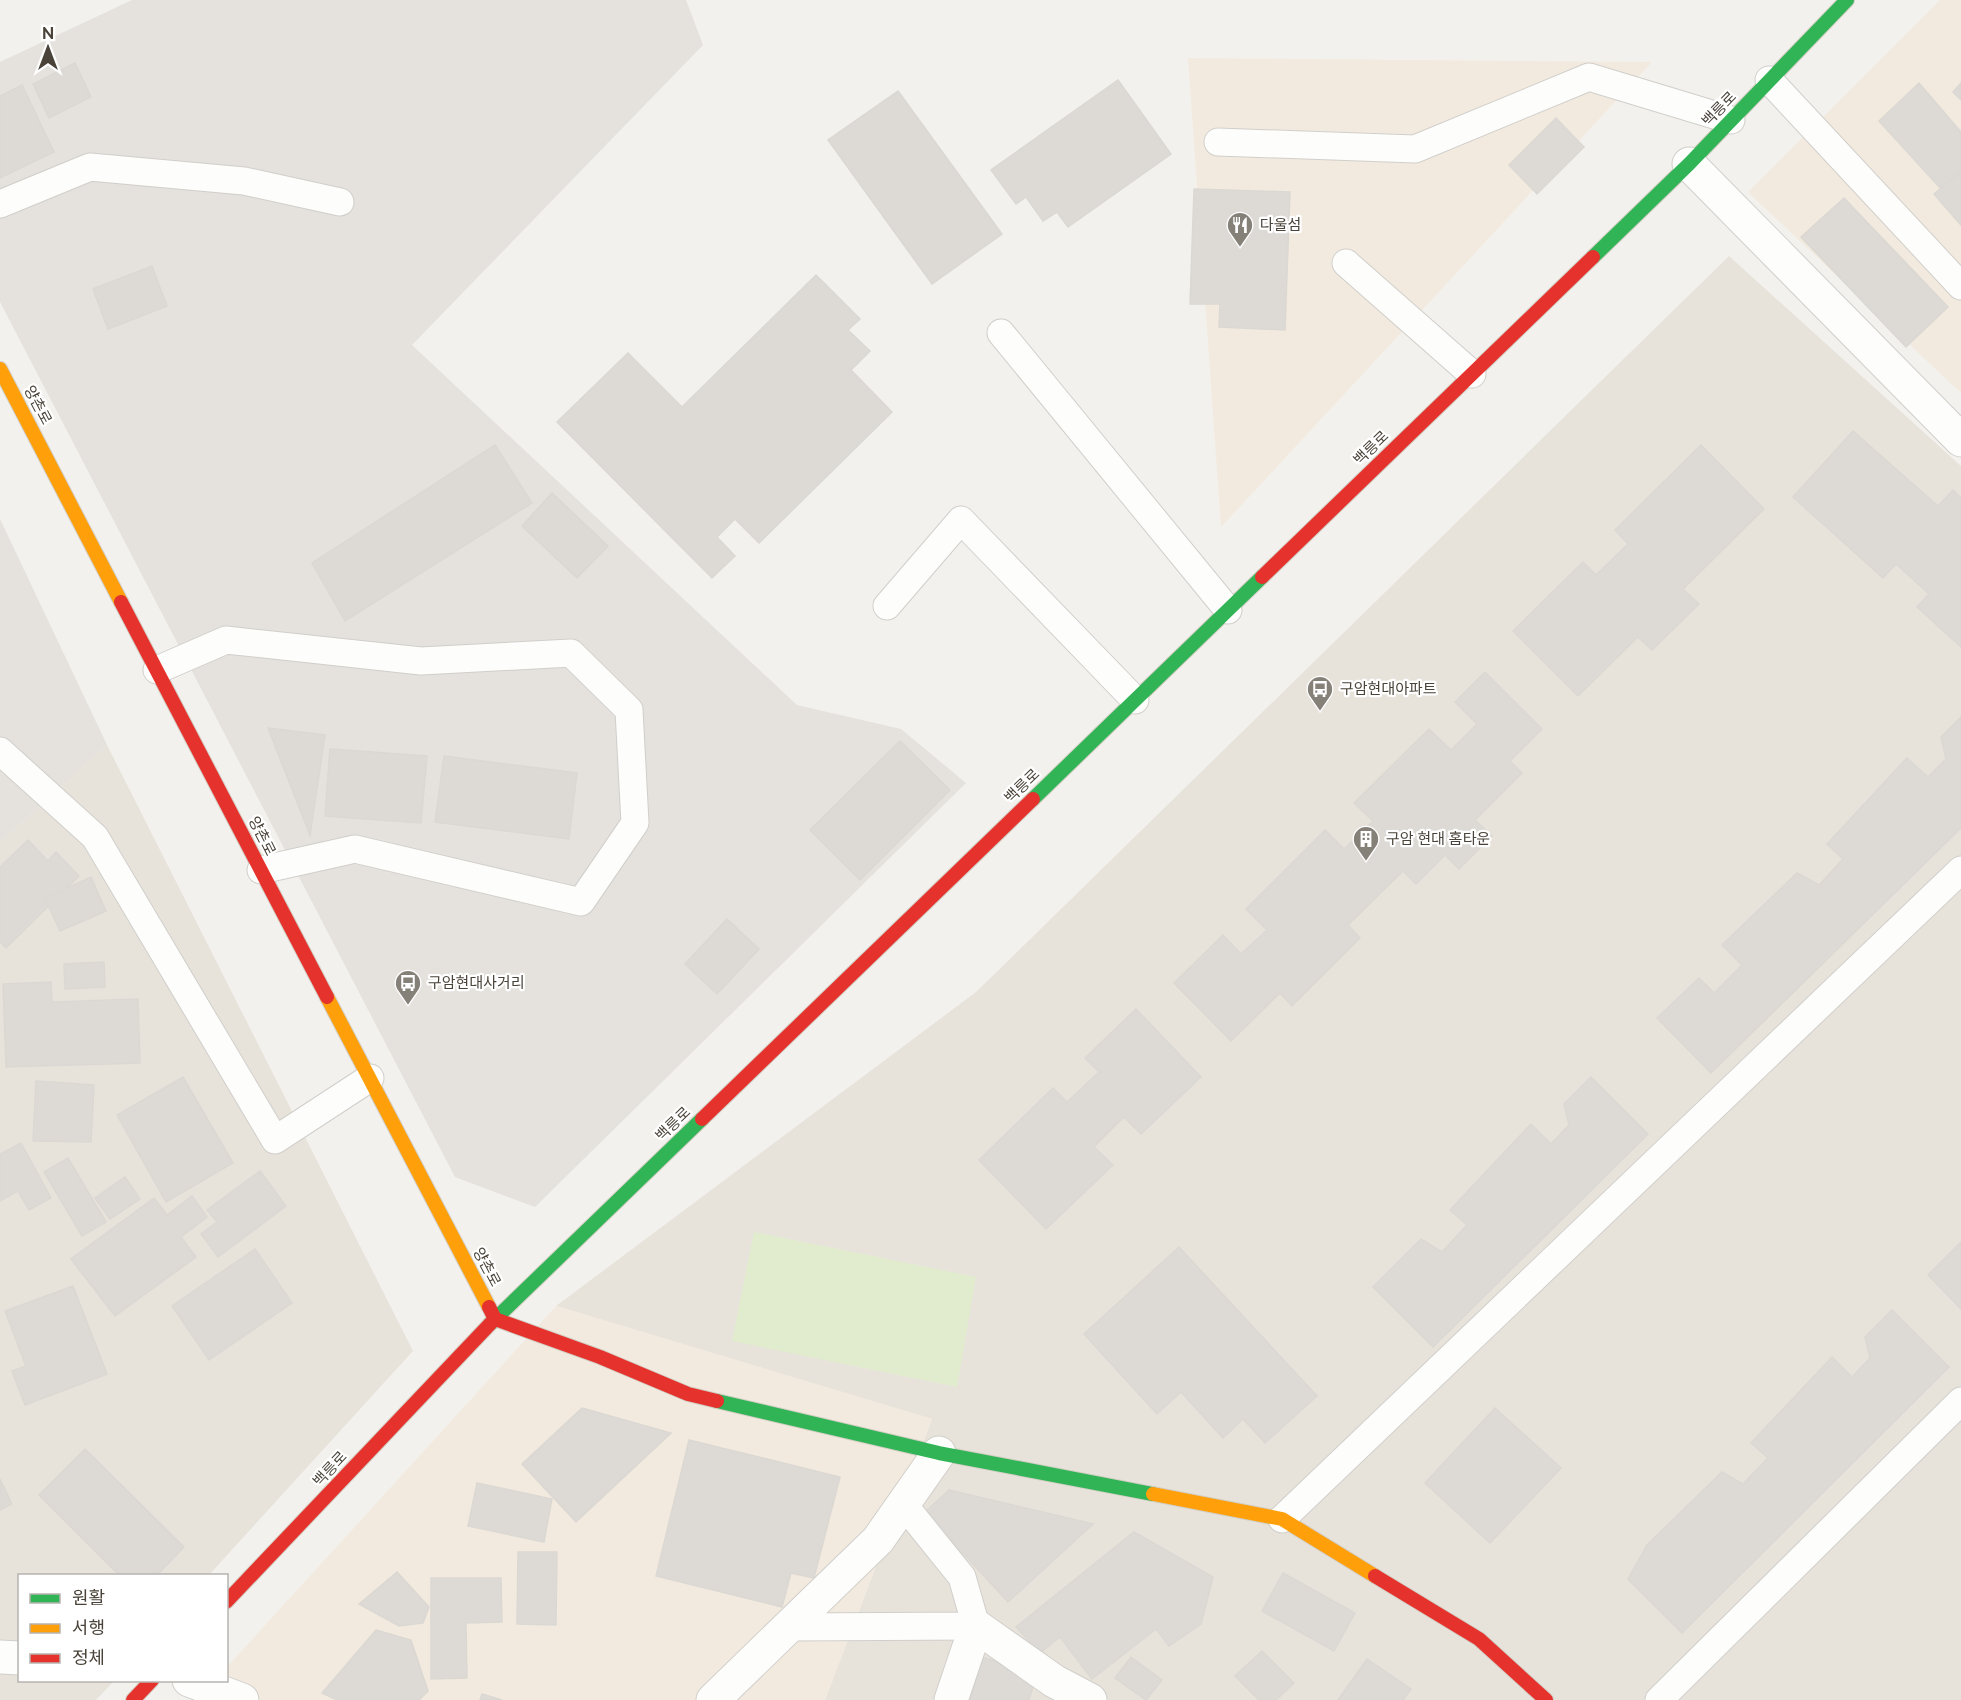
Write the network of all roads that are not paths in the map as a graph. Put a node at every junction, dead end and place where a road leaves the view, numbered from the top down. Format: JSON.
{"nodes":[{"id":1,"x":1847,"y":0,"type":"edge"},
{"id":2,"x":1769,"y":80,"type":"junction"},
{"id":3,"x":1731,"y":120,"type":"junction"},
{"id":4,"x":1218,"y":142,"type":"dead end"},
{"id":5,"x":1689,"y":164,"type":"junction"},
{"id":6,"x":340,"y":202,"type":"dead end"},
{"id":7,"x":0,"y":204,"type":"edge"},
{"id":8,"x":1346,"y":263,"type":"dead end"},
{"id":9,"x":1961,"y":286,"type":"edge"},
{"id":10,"x":1001,"y":333,"type":"dead end"},
{"id":11,"x":0,"y":369,"type":"edge"},
{"id":12,"x":1472,"y":374,"type":"junction"},
{"id":13,"x":1961,"y":440,"type":"edge"},
{"id":14,"x":886,"y":606,"type":"dead end"},
{"id":15,"x":1228,"y":610,"type":"junction"},
{"id":16,"x":157,"y":670,"type":"junction"},
{"id":17,"x":1135,"y":700,"type":"junction"},
{"id":18,"x":0,"y":751,"type":"edge"},
{"id":19,"x":261,"y":870,"type":"junction"},
{"id":20,"x":1961,"y":870,"type":"edge"},
{"id":21,"x":370,"y":1078,"type":"junction"},
{"id":22,"x":495,"y":1319,"type":"junction"},
{"id":23,"x":1961,"y":1401,"type":"edge"},
{"id":24,"x":939,"y":1453,"type":"junction"},
{"id":25,"x":903,"y":1505,"type":"junction"},
{"id":26,"x":1282,"y":1519,"type":"junction"},
{"id":27,"x":228,"y":1600,"type":"edge"},
{"id":28,"x":976,"y":1626,"type":"junction"},
{"id":29,"x":788,"y":1627,"type":"junction"},
{"id":30,"x":0,"y":1657,"type":"edge"},
{"id":31,"x":18,"y":1658,"type":"edge"},
{"id":32,"x":150,"y":1682,"type":"edge"},
{"id":33,"x":194,"y":1682,"type":"edge"},
{"id":34,"x":133,"y":1700,"type":"edge"},
{"id":35,"x":242,"y":1700,"type":"edge"},
{"id":36,"x":713,"y":1700,"type":"edge"},
{"id":37,"x":951,"y":1700,"type":"edge"},
{"id":38,"x":1090,"y":1700,"type":"edge"},
{"id":39,"x":1546,"y":1700,"type":"edge"},
{"id":40,"x":1659,"y":1700,"type":"edge"}],
"edges":[{"from":1,"to":2,"type":"street","name":"백릉로"},
{"from":2,"to":3,"type":"street","name":"백릉로"},
{"from":2,"to":9,"type":"lane"},
{"from":3,"to":4,"type":"lane"},
{"from":3,"to":5,"type":"street","name":"백릉로"},
{"from":5,"to":12,"type":"street","name":"백릉로"},
{"from":5,"to":13,"type":"street"},
{"from":6,"to":7,"type":"lane"},
{"from":8,"to":12,"type":"lane"},
{"from":10,"to":15,"type":"lane"},
{"from":11,"to":16,"type":"street","name":"양촌로"},
{"from":12,"to":15,"type":"street","name":"백릉로"},
{"from":14,"to":17,"type":"lane"},
{"from":15,"to":17,"type":"street","name":"백릉로"},
{"from":16,"to":19,"type":"street","name":"양촌로"},
{"from":16,"to":19,"type":"lane"},
{"from":17,"to":22,"type":"street","name":"백릉로"},
{"from":18,"to":21,"type":"lane"},
{"from":19,"to":21,"type":"street","name":"양촌로"},
{"from":20,"to":26,"type":"lane"},
{"from":21,"to":22,"type":"street","name":"양촌로"},
{"from":22,"to":24,"type":"street"},
{"from":22,"to":27,"type":"street","name":"백릉로"},
{"from":23,"to":40,"type":"lane"},
{"from":24,"to":25,"type":"street"},
{"from":24,"to":26,"type":"street"},
{"from":25,"to":28,"type":"lane"},
{"from":25,"to":29,"type":"street"},
{"from":26,"to":39,"type":"street"},
{"from":28,"to":29,"type":"lane"},
{"from":28,"to":37,"type":"street"},
{"from":28,"to":38,"type":"street"},
{"from":29,"to":36,"type":"street"},
{"from":30,"to":31,"type":"street"},
{"from":32,"to":34,"type":"street"},
{"from":33,"to":35,"type":"street"}]}
